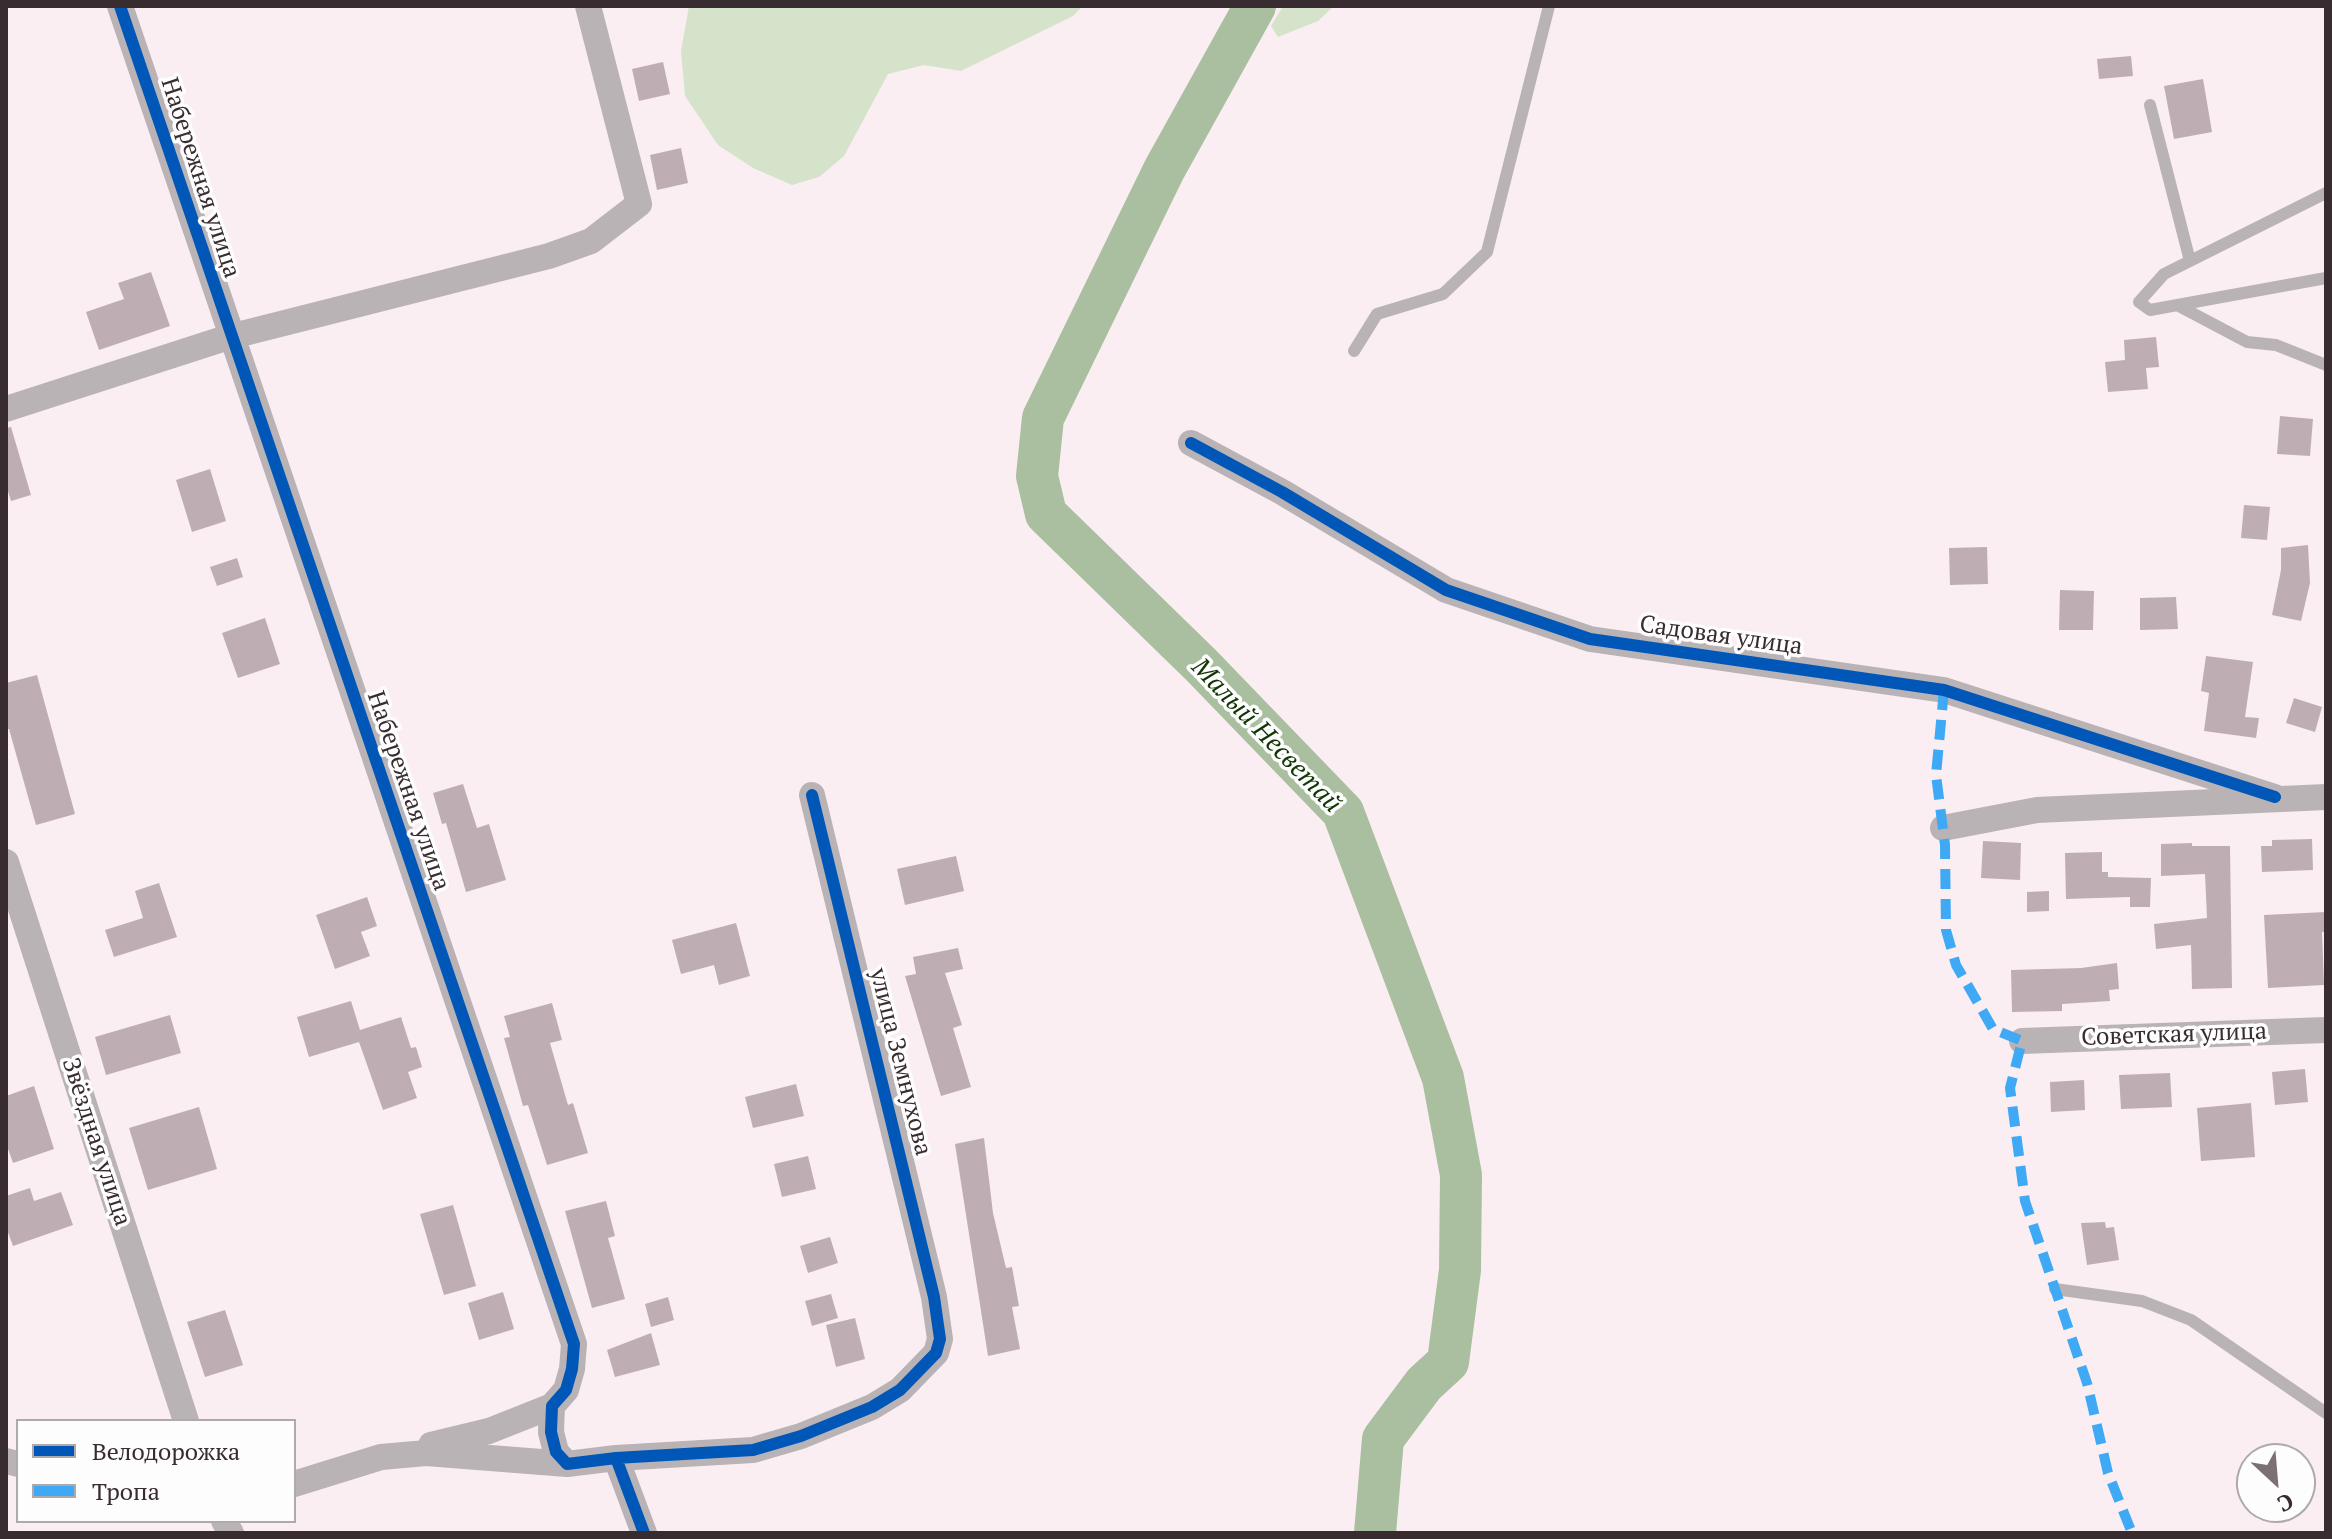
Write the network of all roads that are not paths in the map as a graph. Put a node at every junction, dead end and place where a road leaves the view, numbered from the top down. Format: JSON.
{"nodes":[{"id":1,"x":120,"y":6,"type":"edge"},
{"id":2,"x":588,"y":6,"type":"edge"},
{"id":3,"x":1549,"y":6,"type":"edge"},
{"id":4,"x":2150,"y":105,"type":"dead end"},
{"id":5,"x":2326,"y":193,"type":"edge"},
{"id":6,"x":2190,"y":261,"type":"junction"},
{"id":7,"x":2326,"y":278,"type":"edge"},
{"id":8,"x":2177,"y":305,"type":"junction"},
{"id":9,"x":229,"y":337,"type":"junction"},
{"id":10,"x":1354,"y":351,"type":"dead end"},
{"id":11,"x":2326,"y":365,"type":"edge"},
{"id":12,"x":6,"y":409,"type":"edge"},
{"id":13,"x":1191,"y":443,"type":"dead end"},
{"id":14,"x":812,"y":795,"type":"dead end"},
{"id":15,"x":2275,"y":797,"type":"junction"},
{"id":16,"x":2326,"y":797,"type":"edge"},
{"id":17,"x":1943,"y":828,"type":"dead end"},
{"id":18,"x":6,"y":862,"type":"edge"},
{"id":19,"x":2326,"y":1030,"type":"edge"},
{"id":20,"x":2022,"y":1041,"type":"dead end"},
{"id":21,"x":2055,"y":1289,"type":"dead end"},
{"id":22,"x":552,"y":1406,"type":"junction"},
{"id":23,"x":2326,"y":1413,"type":"edge"},
{"id":24,"x":185,"y":1419,"type":"edge"},
{"id":25,"x":381,"y":1457,"type":"junction"},
{"id":26,"x":616,"y":1458,"type":"junction"},
{"id":27,"x":567,"y":1464,"type":"junction"},
{"id":28,"x":296,"y":1483,"type":"edge"},
{"id":29,"x":644,"y":1533,"type":"edge"}],
"edges":[{"from":1,"to":9,"type":"street","name":"Набережная улица"},
{"from":2,"to":9,"type":"street"},
{"from":3,"to":10,"type":"lane"},
{"from":4,"to":6,"type":"lane"},
{"from":5,"to":6,"type":"lane"},
{"from":6,"to":8,"type":"lane"},
{"from":7,"to":8,"type":"lane"},
{"from":8,"to":11,"type":"lane"},
{"from":9,"to":12,"type":"street"},
{"from":9,"to":22,"type":"street","name":"Набережная улица"},
{"from":13,"to":15,"type":"street","name":"Садовая улица"},
{"from":14,"to":26,"type":"street","name":"улица Земнухова"},
{"from":15,"to":16,"type":"street","name":"Садовая улица"},
{"from":15,"to":17,"type":"street","name":"Садовая улица"},
{"from":18,"to":24,"type":"street","name":"Звёздная улица"},
{"from":19,"to":20,"type":"street","name":"Советская улица"},
{"from":21,"to":23,"type":"lane"},
{"from":22,"to":25,"type":"street"},
{"from":22,"to":27,"type":"street","name":"Набережная улица"},
{"from":25,"to":27,"type":"street"},
{"from":25,"to":28,"type":"street"},
{"from":26,"to":27,"type":"street"},
{"from":26,"to":29,"type":"street"}]}
